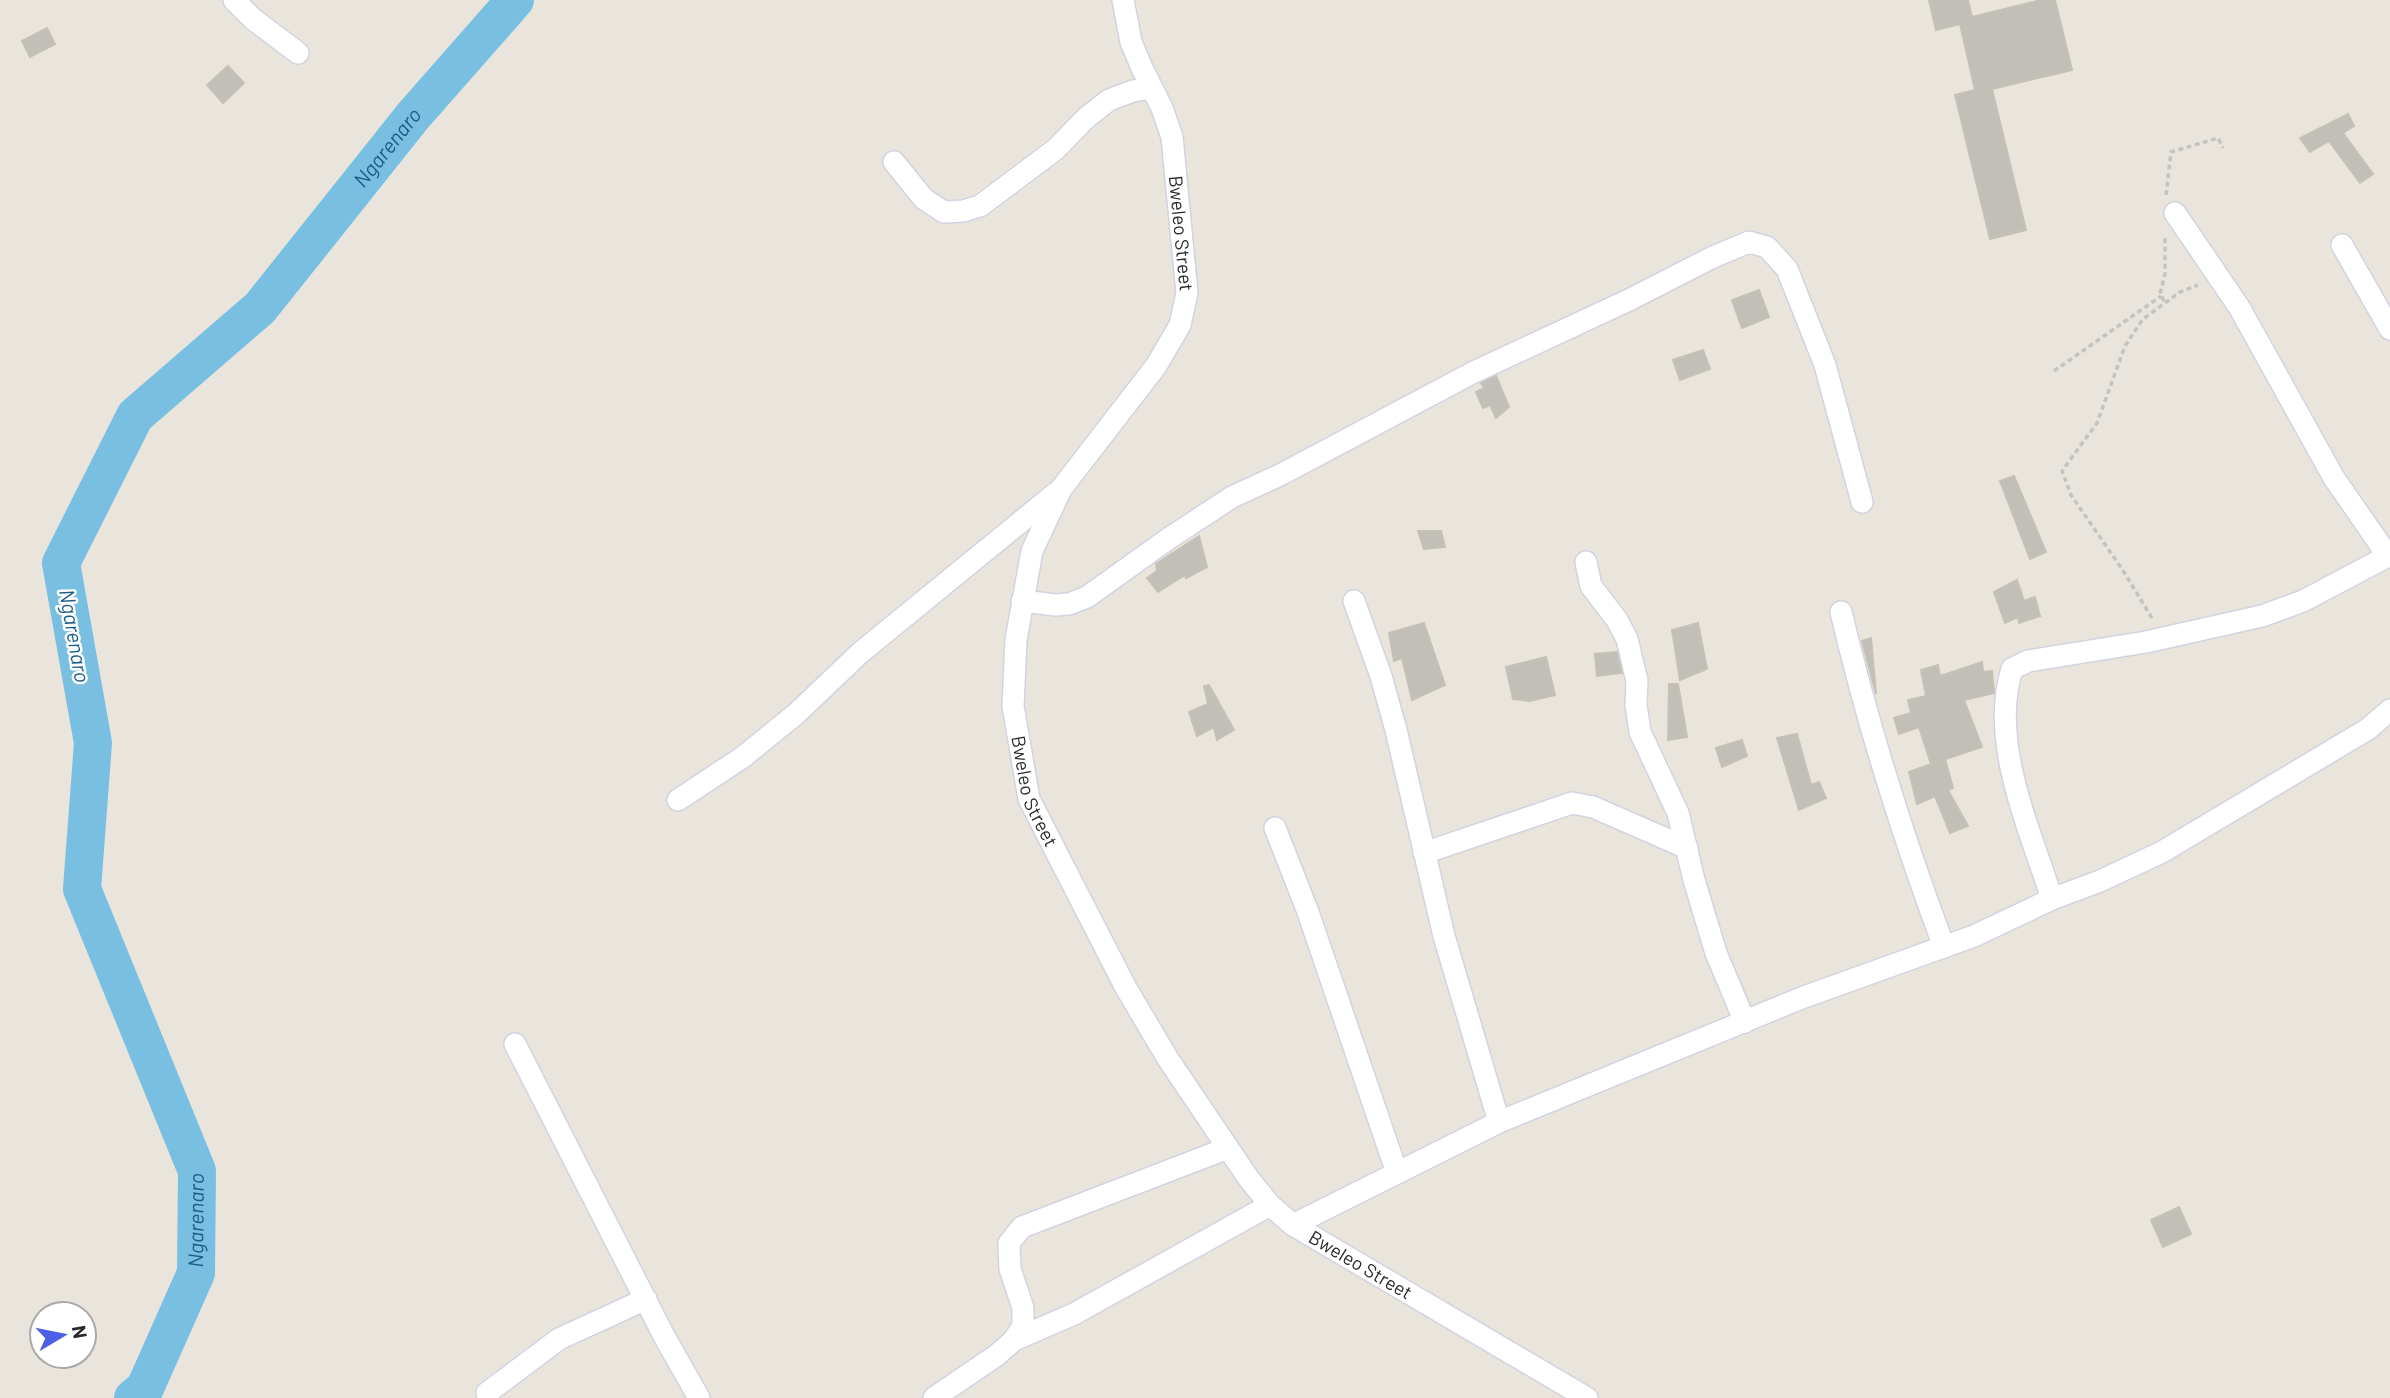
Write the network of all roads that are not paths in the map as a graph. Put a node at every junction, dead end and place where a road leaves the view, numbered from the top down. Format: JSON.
{"nodes":[{"id":1,"x":234,"y":0,"type":"edge"},
{"id":2,"x":1122,"y":0,"type":"edge"},
{"id":3,"x":298,"y":53,"type":"dead end"},
{"id":4,"x":1151,"y":88,"type":"junction"},
{"id":5,"x":894,"y":162,"type":"dead end"},
{"id":6,"x":2175,"y":213,"type":"dead end"},
{"id":7,"x":2342,"y":245,"type":"dead end"},
{"id":8,"x":2390,"y":329,"type":"edge"},
{"id":9,"x":1061,"y":489,"type":"junction"},
{"id":10,"x":1862,"y":502,"type":"dead end"},
{"id":11,"x":2389,"y":556,"type":"edge"},
{"id":12,"x":1587,"y":562,"type":"dead end"},
{"id":13,"x":1022,"y":601,"type":"junction"},
{"id":14,"x":1354,"y":601,"type":"dead end"},
{"id":15,"x":1841,"y":612,"type":"dead end"},
{"id":16,"x":2390,"y":710,"type":"edge"},
{"id":17,"x":678,"y":800,"type":"dead end"},
{"id":18,"x":1275,"y":828,"type":"dead end"},
{"id":19,"x":1687,"y":848,"type":"junction"},
{"id":20,"x":1424,"y":853,"type":"junction"},
{"id":21,"x":2052,"y":899,"type":"junction"},
{"id":22,"x":1944,"y":947,"type":"junction"},
{"id":23,"x":1745,"y":1022,"type":"junction"},
{"id":24,"x":515,"y":1044,"type":"dead end"},
{"id":25,"x":1499,"y":1122,"type":"junction"},
{"id":26,"x":1228,"y":1148,"type":"junction"},
{"id":27,"x":1397,"y":1173,"type":"junction"},
{"id":28,"x":1270,"y":1205,"type":"junction"},
{"id":29,"x":1293,"y":1225,"type":"junction"},
{"id":30,"x":646,"y":1299,"type":"junction"},
{"id":31,"x":1014,"y":1340,"type":"junction"},
{"id":32,"x":486,"y":1393,"type":"dead end"},
{"id":33,"x":699,"y":1398,"type":"edge"},
{"id":34,"x":934,"y":1398,"type":"edge"},
{"id":35,"x":1587,"y":1398,"type":"edge"}],
"edges":[{"from":1,"to":3,"type":"street"},
{"from":2,"to":4,"type":"street","name":"Bweleo Street"},
{"from":4,"to":5,"type":"street"},
{"from":4,"to":9,"type":"street","name":"Bweleo Street"},
{"from":6,"to":11,"type":"street"},
{"from":7,"to":8,"type":"street"},
{"from":9,"to":13,"type":"street","name":"Bweleo Street"},
{"from":9,"to":17,"type":"street"},
{"from":10,"to":13,"type":"street"},
{"from":11,"to":21,"type":"street"},
{"from":12,"to":19,"type":"street"},
{"from":13,"to":26,"type":"street","name":"Bweleo Street"},
{"from":14,"to":20,"type":"street"},
{"from":15,"to":22,"type":"street"},
{"from":16,"to":21,"type":"street"},
{"from":18,"to":27,"type":"street"},
{"from":19,"to":20,"type":"street"},
{"from":19,"to":23,"type":"street"},
{"from":20,"to":25,"type":"street"},
{"from":21,"to":22,"type":"street"},
{"from":22,"to":23,"type":"street"},
{"from":23,"to":25,"type":"street"},
{"from":24,"to":30,"type":"street"},
{"from":25,"to":27,"type":"street"},
{"from":26,"to":28,"type":"street","name":"Bweleo Street"},
{"from":26,"to":31,"type":"street"},
{"from":27,"to":29,"type":"street"},
{"from":28,"to":29,"type":"street","name":"Bweleo Street"},
{"from":28,"to":31,"type":"street"},
{"from":29,"to":35,"type":"street","name":"Bweleo Street"},
{"from":30,"to":32,"type":"street"},
{"from":30,"to":33,"type":"street"},
{"from":31,"to":34,"type":"street"}]}
